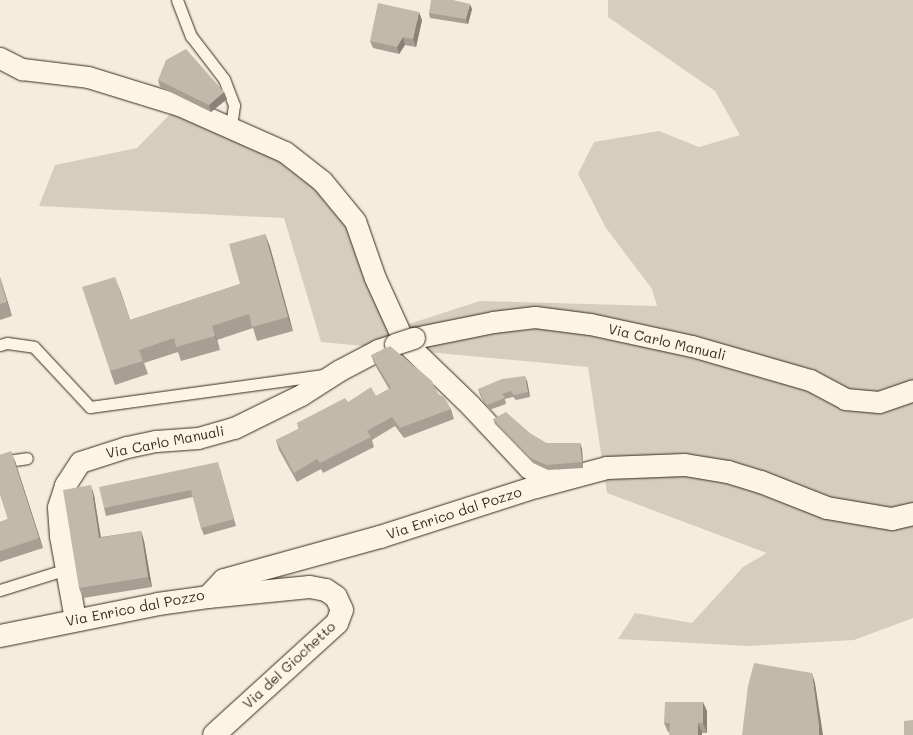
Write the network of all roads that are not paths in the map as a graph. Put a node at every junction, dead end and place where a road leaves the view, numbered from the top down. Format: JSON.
{"nodes":[{"id":1,"x":177,"y":0,"type":"edge"},
{"id":2,"x":0,"y":58,"type":"edge"},
{"id":3,"x":231,"y":127,"type":"junction"},
{"id":4,"x":405,"y":341,"type":"junction"},
{"id":5,"x":0,"y":345,"type":"edge"},
{"id":6,"x":334,"y":374,"type":"junction"},
{"id":7,"x":913,"y":390,"type":"edge"},
{"id":8,"x":27,"y":458,"type":"dead end"},
{"id":9,"x":0,"y":462,"type":"edge"},
{"id":10,"x":557,"y":480,"type":"junction"},
{"id":11,"x":913,"y":514,"type":"edge"},
{"id":12,"x":67,"y":569,"type":"junction"},
{"id":13,"x":0,"y":590,"type":"edge"},
{"id":14,"x":208,"y":597,"type":"junction"},
{"id":15,"x":75,"y":620,"type":"junction"},
{"id":16,"x":0,"y":636,"type":"edge"},
{"id":17,"x":214,"y":735,"type":"edge"}],
"edges":[{"from":1,"to":3,"type":"lane"},
{"from":2,"to":3,"type":"street"},
{"from":3,"to":4,"type":"street"},
{"from":4,"to":6,"type":"street","name":"Via Carlo Manuali"},
{"from":4,"to":7,"type":"street","name":"Via Carlo Manuali"},
{"from":4,"to":10,"type":"street"},
{"from":5,"to":6,"type":"lane"},
{"from":6,"to":12,"type":"street","name":"Via Carlo Manuali"},
{"from":8,"to":9,"type":"lane"},
{"from":10,"to":11,"type":"street","name":"Via Enrico dal Pozzo"},
{"from":10,"to":14,"type":"street","name":"Via Enrico dal Pozzo"},
{"from":12,"to":13,"type":"lane"},
{"from":12,"to":15,"type":"street","name":"Via Carlo Manuali"},
{"from":14,"to":15,"type":"street","name":"Via Enrico dal Pozzo"},
{"from":14,"to":17,"type":"street","name":"Via del Giochetto"},
{"from":15,"to":16,"type":"street","name":"Via Enrico dal Pozzo"}]}
